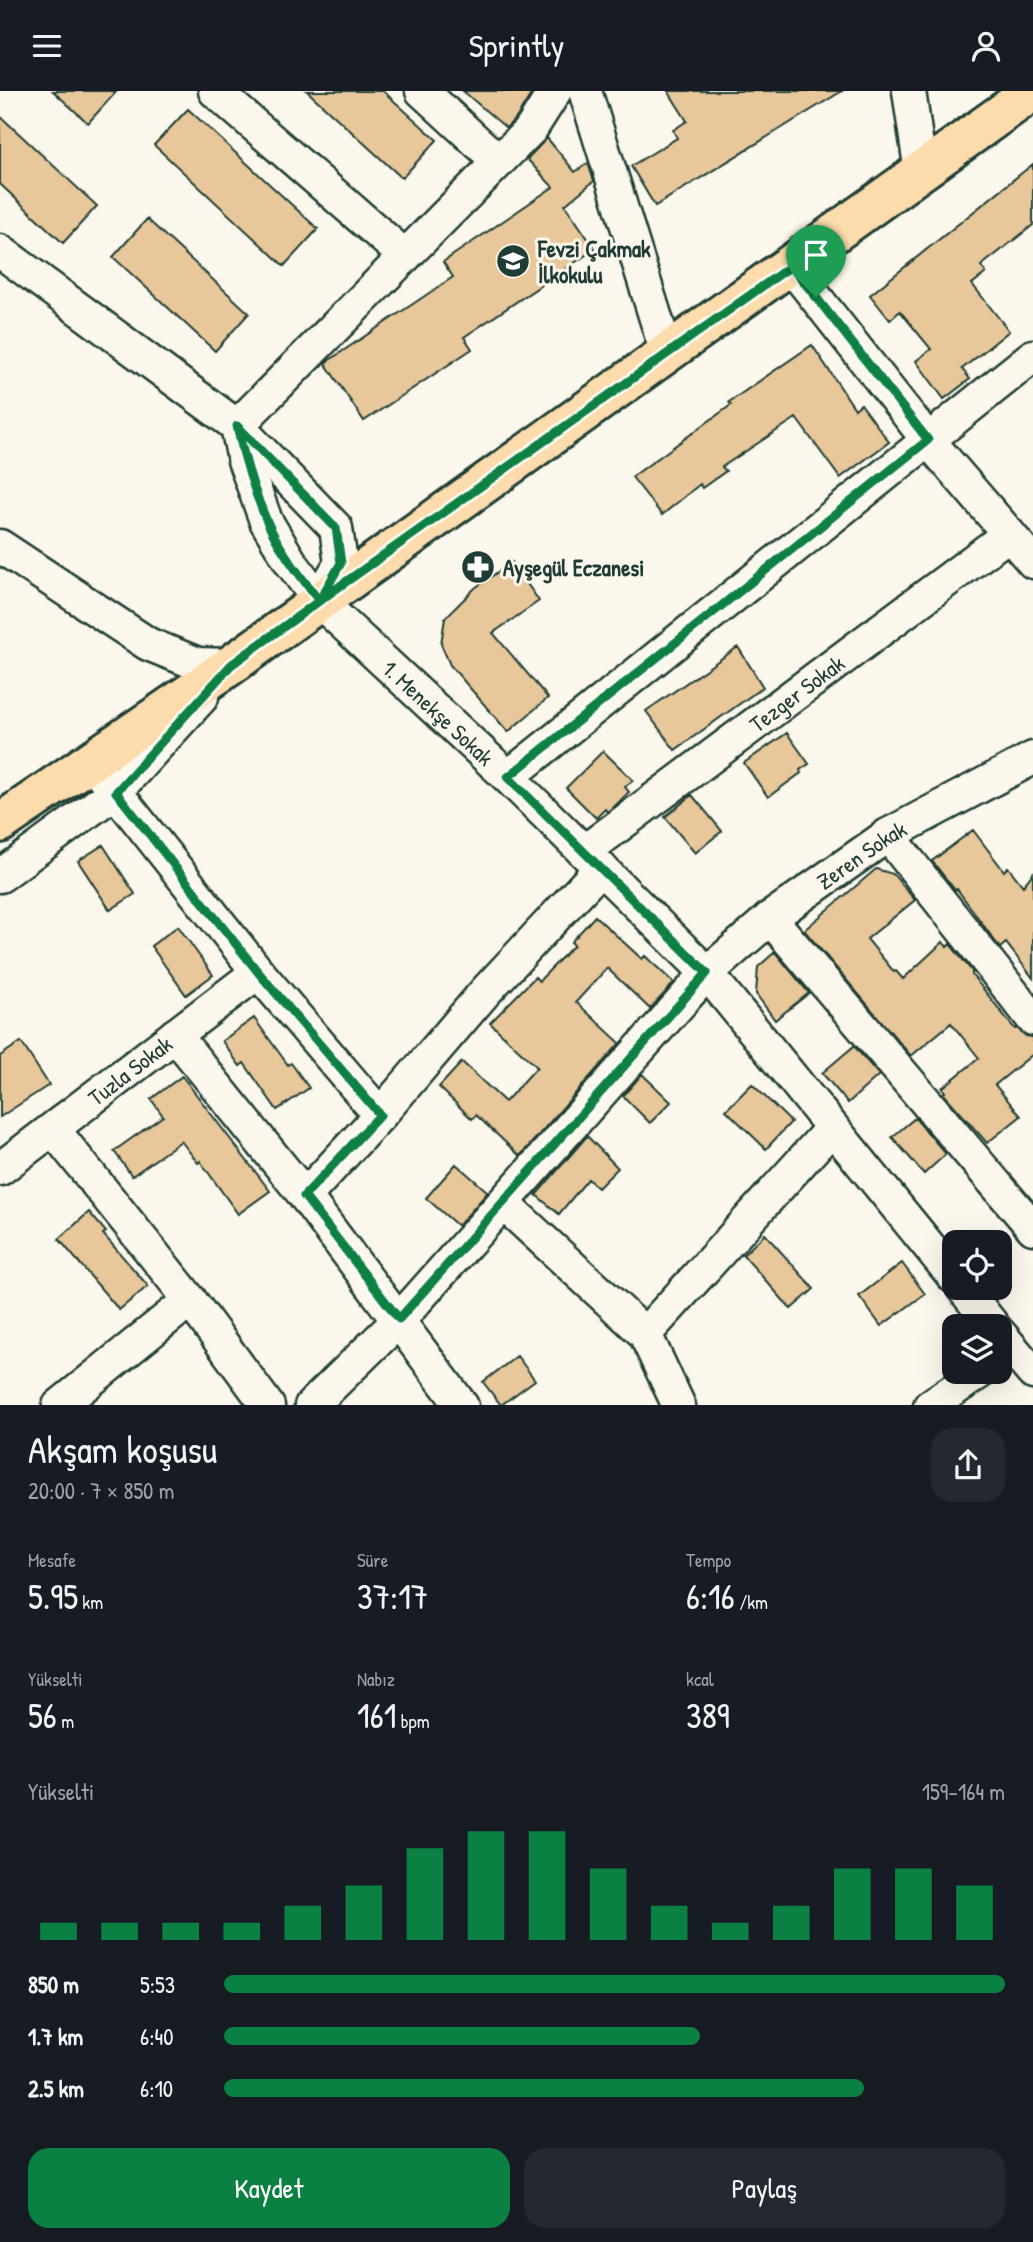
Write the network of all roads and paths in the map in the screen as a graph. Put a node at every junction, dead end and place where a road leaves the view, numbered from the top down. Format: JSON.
{"nodes":[{"id":1,"x":215,"y":91,"type":"edge"},
{"id":2,"x":422,"y":91,"type":"edge"},
{"id":3,"x":555,"y":91,"type":"edge"},
{"id":4,"x":585,"y":91,"type":"edge"},
{"id":5,"x":909,"y":91,"type":"edge"},
{"id":6,"x":1031,"y":98,"type":"edge"},
{"id":7,"x":498,"y":161,"type":"junction"},
{"id":8,"x":921,"y":173,"type":"junction"},
{"id":9,"x":0,"y":251,"type":"edge"},
{"id":10,"x":405,"y":256,"type":"junction"},
{"id":11,"x":791,"y":266,"type":"junction"},
{"id":12,"x":667,"y":354,"type":"junction"},
{"id":13,"x":1033,"y":356,"type":"edge"},
{"id":14,"x":237,"y":426,"type":"junction"},
{"id":15,"x":928,"y":440,"type":"junction"},
{"id":16,"x":1009,"y":534,"type":"junction"},
{"id":17,"x":7,"y":559,"type":"edge"},
{"id":18,"x":1033,"y":562,"type":"edge"},
{"id":19,"x":319,"y":601,"type":"junction"},
{"id":20,"x":231,"y":665,"type":"junction"},
{"id":21,"x":1033,"y":758,"type":"edge"},
{"id":22,"x":91,"y":761,"type":"junction"},
{"id":23,"x":508,"y":777,"type":"junction"},
{"id":24,"x":116,"y":792,"type":"junction"},
{"id":25,"x":0,"y":823,"type":"edge"},
{"id":26,"x":888,"y":835,"type":"junction"},
{"id":27,"x":593,"y":859,"type":"junction"},
{"id":28,"x":0,"y":876,"type":"edge"},
{"id":29,"x":770,"y":918,"type":"junction"},
{"id":30,"x":258,"y":972,"type":"junction"},
{"id":31,"x":707,"y":973,"type":"junction"},
{"id":32,"x":1033,"y":1019,"type":"edge"},
{"id":33,"x":175,"y":1035,"type":"junction"},
{"id":34,"x":380,"y":1115,"type":"junction"},
{"id":35,"x":832,"y":1128,"type":"junction"},
{"id":36,"x":53,"y":1129,"type":"junction"},
{"id":37,"x":0,"y":1169,"type":"edge"},
{"id":38,"x":304,"y":1196,"type":"junction"},
{"id":39,"x":504,"y":1204,"type":"junction"},
{"id":40,"x":1033,"y":1228,"type":"edge"},
{"id":41,"x":942,"y":1262,"type":"edge"},
{"id":42,"x":190,"y":1300,"type":"junction"},
{"id":43,"x":973,"y":1300,"type":"edge"},
{"id":44,"x":985,"y":1314,"type":"edge"},
{"id":45,"x":399,"y":1319,"type":"junction"},
{"id":46,"x":645,"y":1334,"type":"junction"},
{"id":47,"x":962,"y":1384,"type":"edge"},
{"id":48,"x":669,"y":1401,"type":"edge"},
{"id":49,"x":59,"y":1405,"type":"edge"},
{"id":50,"x":268,"y":1405,"type":"edge"},
{"id":51,"x":311,"y":1405,"type":"edge"},
{"id":52,"x":462,"y":1405,"type":"edge"},
{"id":53,"x":930,"y":1405,"type":"edge"}],
"edges":[{"from":1,"to":10,"type":"street"},
{"from":2,"to":7,"type":"street"},
{"from":3,"to":7,"type":"street"},
{"from":4,"to":12,"type":"street"},
{"from":5,"to":8,"type":"street"},
{"from":6,"to":8,"type":"main road"},
{"from":7,"to":10,"type":"street"},
{"from":8,"to":11,"type":"main road"},
{"from":9,"to":14,"type":"street"},
{"from":10,"to":14,"type":"street"},
{"from":11,"to":12,"type":"main road"},
{"from":11,"to":15,"type":"street"},
{"from":12,"to":19,"type":"main road"},
{"from":13,"to":15,"type":"street"},
{"from":14,"to":19,"type":"street","name":"1. Menekşe Sokak"},
{"from":14,"to":19,"type":"street"},
{"from":15,"to":16,"type":"street"},
{"from":15,"to":23,"type":"street"},
{"from":16,"to":18,"type":"street"},
{"from":16,"to":27,"type":"street","name":"Tezger Sokak"},
{"from":17,"to":20,"type":"street"},
{"from":19,"to":20,"type":"main road"},
{"from":19,"to":23,"type":"street","name":"1. Menekşe Sokak"},
{"from":20,"to":22,"type":"main road"},
{"from":20,"to":24,"type":"street"},
{"from":21,"to":26,"type":"street","name":"Zeren Sokak"},
{"from":22,"to":24,"type":"street"},
{"from":22,"to":25,"type":"main road"},
{"from":23,"to":27,"type":"street","name":"1. Menekşe Sokak"},
{"from":24,"to":28,"type":"street"},
{"from":24,"to":30,"type":"street"},
{"from":26,"to":29,"type":"street","name":"Zeren Sokak"},
{"from":26,"to":32,"type":"street"},
{"from":27,"to":31,"type":"street","name":"1. Menekşe Sokak"},
{"from":27,"to":34,"type":"street","name":"Tezger Sokak"},
{"from":29,"to":31,"type":"street","name":"Zeren Sokak"},
{"from":29,"to":40,"type":"street"},
{"from":30,"to":33,"type":"street","name":"Tuzla Sokak"},
{"from":30,"to":34,"type":"street"},
{"from":31,"to":35,"type":"street","name":"1. Menekşe Sokak"},
{"from":31,"to":39,"type":"street","name":"Zeren Sokak"},
{"from":33,"to":36,"type":"street","name":"Tuzla Sokak"},
{"from":33,"to":38,"type":"street"},
{"from":34,"to":38,"type":"street"},
{"from":35,"to":41,"type":"street","name":"1. Menekşe Sokak"},
{"from":35,"to":46,"type":"street"},
{"from":36,"to":37,"type":"street","name":"Tuzla Sokak"},
{"from":36,"to":42,"type":"street"},
{"from":38,"to":45,"type":"street"},
{"from":39,"to":45,"type":"street","name":"Zeren Sokak"},
{"from":39,"to":46,"type":"street"},
{"from":42,"to":49,"type":"street"},
{"from":42,"to":50,"type":"street"},
{"from":43,"to":44,"type":"street"},
{"from":45,"to":51,"type":"street","name":"Zeren Sokak"},
{"from":45,"to":52,"type":"street"},
{"from":46,"to":48,"type":"street"},
{"from":47,"to":53,"type":"street"}]}
